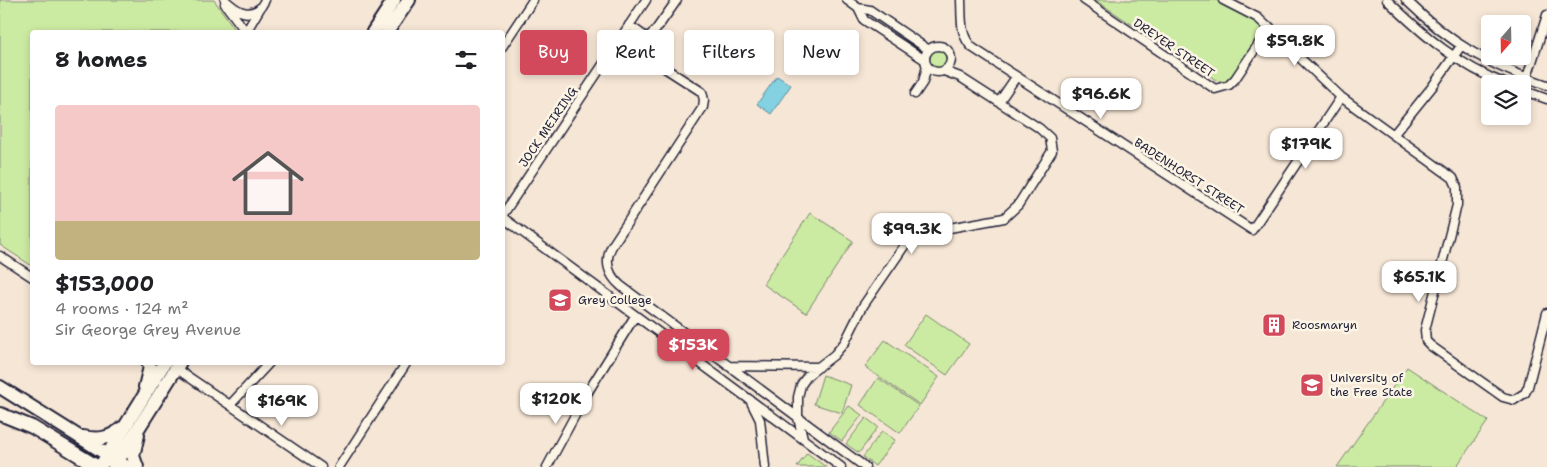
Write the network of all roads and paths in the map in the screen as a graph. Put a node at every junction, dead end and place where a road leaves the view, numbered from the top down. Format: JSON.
{"nodes":[{"id":1,"x":224,"y":0,"type":"edge"},
{"id":2,"x":265,"y":0,"type":"edge"},
{"id":3,"x":394,"y":0,"type":"edge"},
{"id":4,"x":409,"y":0,"type":"edge"},
{"id":5,"x":534,"y":0,"type":"edge"},
{"id":6,"x":646,"y":0,"type":"edge"},
{"id":7,"x":677,"y":0,"type":"edge"},
{"id":8,"x":847,"y":0,"type":"edge"},
{"id":9,"x":961,"y":0,"type":"edge"},
{"id":10,"x":1084,"y":0,"type":"edge"},
{"id":11,"x":1222,"y":0,"type":"edge"},
{"id":12,"x":1387,"y":0,"type":"edge"},
{"id":13,"x":1406,"y":0,"type":"edge"},
{"id":14,"x":260,"y":8,"type":"junction"},
{"id":15,"x":858,"y":8,"type":"junction"},
{"id":16,"x":1547,"y":15,"type":"edge"},
{"id":17,"x":1267,"y":25,"type":"junction"},
{"id":18,"x":629,"y":26,"type":"junction"},
{"id":19,"x":245,"y":30,"type":"edge"},
{"id":20,"x":247,"y":30,"type":"edge"},
{"id":21,"x":374,"y":30,"type":"edge"},
{"id":22,"x":388,"y":30,"type":"edge"},
{"id":23,"x":635,"y":30,"type":"edge"},
{"id":24,"x":656,"y":30,"type":"edge"},
{"id":25,"x":505,"y":43,"type":"edge"},
{"id":26,"x":1461,"y":46,"type":"junction"},
{"id":27,"x":929,"y":50,"type":"junction"},
{"id":28,"x":1454,"y":58,"type":"junction"},
{"id":29,"x":926,"y":63,"type":"junction"},
{"id":30,"x":943,"y":69,"type":"junction"},
{"id":31,"x":674,"y":73,"type":"edge"},
{"id":32,"x":1488,"y":75,"type":"edge"},
{"id":33,"x":1520,"y":75,"type":"edge"},
{"id":34,"x":1528,"y":75,"type":"edge"},
{"id":35,"x":1016,"y":76,"type":"junction"},
{"id":36,"x":1531,"y":79,"type":"edge"},
{"id":37,"x":923,"y":82,"type":"junction"},
{"id":38,"x":1547,"y":85,"type":"edge"},
{"id":39,"x":1531,"y":93,"type":"edge"},
{"id":40,"x":915,"y":94,"type":"dead end"},
{"id":41,"x":1342,"y":97,"type":"junction"},
{"id":42,"x":1547,"y":99,"type":"edge"},
{"id":43,"x":999,"y":102,"type":"junction"},
{"id":44,"x":1394,"y":134,"type":"junction"},
{"id":45,"x":505,"y":212,"type":"edge"},
{"id":46,"x":505,"y":218,"type":"edge"},
{"id":47,"x":0,"y":256,"type":"edge"},
{"id":48,"x":30,"y":277,"type":"edge"},
{"id":49,"x":1547,"y":313,"type":"edge"},
{"id":50,"x":635,"y":316,"type":"junction"},
{"id":51,"x":149,"y":365,"type":"edge"},
{"id":52,"x":163,"y":365,"type":"edge"},
{"id":53,"x":267,"y":365,"type":"edge"},
{"id":54,"x":405,"y":365,"type":"edge"},
{"id":55,"x":179,"y":366,"type":"edge"},
{"id":56,"x":728,"y":366,"type":"junction"},
{"id":57,"x":819,"y":367,"type":"junction"},
{"id":58,"x":0,"y":387,"type":"edge"},
{"id":59,"x":748,"y":396,"type":"junction"},
{"id":60,"x":141,"y":402,"type":"junction"},
{"id":61,"x":230,"y":406,"type":"junction"},
{"id":62,"x":0,"y":414,"type":"edge"},
{"id":63,"x":798,"y":418,"type":"junction"},
{"id":64,"x":134,"y":423,"type":"junction"},
{"id":65,"x":77,"y":435,"type":"junction"},
{"id":66,"x":803,"y":438,"type":"junction"},
{"id":67,"x":67,"y":447,"type":"junction"},
{"id":68,"x":117,"y":462,"type":"edge"},
{"id":69,"x":82,"y":467,"type":"edge"},
{"id":70,"x":99,"y":467,"type":"edge"},
{"id":71,"x":137,"y":467,"type":"edge"},
{"id":72,"x":321,"y":467,"type":"edge"},
{"id":73,"x":339,"y":467,"type":"edge"},
{"id":74,"x":547,"y":467,"type":"edge"},
{"id":75,"x":765,"y":467,"type":"edge"},
{"id":76,"x":842,"y":467,"type":"edge"},
{"id":77,"x":865,"y":467,"type":"edge"}],
"edges":[{"from":1,"to":14,"type":"street"},
{"from":1,"to":19,"type":"street"},
{"from":2,"to":14,"type":"street"},
{"from":3,"to":21,"type":"highway"},
{"from":4,"to":22,"type":"highway"},
{"from":5,"to":25,"type":"street"},
{"from":6,"to":18,"type":"street","name":"JOCK MEIRING"},
{"from":7,"to":24,"type":"street"},
{"from":8,"to":15,"type":"street"},
{"from":9,"to":35,"type":"street","name":"BADENHORST STREET"},
{"from":10,"to":17,"type":"street","name":"DREYER STREET"},
{"from":11,"to":17,"type":"street"},
{"from":12,"to":28,"type":"street"},
{"from":13,"to":26,"type":"street"},
{"from":14,"to":20,"type":"street"},
{"from":15,"to":27,"type":"street"},
{"from":15,"to":29,"type":"street"},
{"from":16,"to":34,"type":"street"},
{"from":17,"to":41,"type":"street"},
{"from":18,"to":23,"type":"street"},
{"from":18,"to":45,"type":"street","name":"JOCK MEIRING"},
{"from":26,"to":28,"type":"street"},
{"from":26,"to":33,"type":"street"},
{"from":27,"to":29,"type":"street"},
{"from":27,"to":30,"type":"street"},
{"from":28,"to":32,"type":"street"},
{"from":28,"to":44,"type":"street"},
{"from":29,"to":30,"type":"street"},
{"from":29,"to":37,"type":"street"},
{"from":30,"to":37,"type":"street"},
{"from":30,"to":43,"type":"street"},
{"from":31,"to":56,"type":"street"},
{"from":35,"to":41,"type":"street","name":"BADENHORST STREET"},
{"from":35,"to":43,"type":"street"},
{"from":36,"to":38,"type":"street"},
{"from":37,"to":40,"type":"street"},
{"from":39,"to":42,"type":"street"},
{"from":41,"to":44,"type":"street"},
{"from":43,"to":57,"type":"street"},
{"from":44,"to":49,"type":"street"},
{"from":46,"to":50,"type":"street"},
{"from":47,"to":48,"type":"street"},
{"from":50,"to":59,"type":"street"},
{"from":50,"to":74,"type":"street"},
{"from":51,"to":60,"type":"highway"},
{"from":52,"to":60,"type":"highway"},
{"from":53,"to":61,"type":"street"},
{"from":54,"to":73,"type":"street"},
{"from":55,"to":61,"type":"street"},
{"from":55,"to":64,"type":"highway"},
{"from":56,"to":57,"type":"street"},
{"from":56,"to":63,"type":"street"},
{"from":57,"to":63,"type":"street"},
{"from":58,"to":65,"type":"highway"},
{"from":59,"to":66,"type":"street"},
{"from":59,"to":75,"type":"street"},
{"from":60,"to":64,"type":"highway"},
{"from":61,"to":72,"type":"street"},
{"from":62,"to":67,"type":"highway"},
{"from":63,"to":66,"type":"street"},
{"from":63,"to":77,"type":"street"},
{"from":64,"to":65,"type":"highway"},
{"from":64,"to":68,"type":"highway"},
{"from":64,"to":71,"type":"highway"},
{"from":65,"to":68,"type":"highway"},
{"from":66,"to":76,"type":"street"},
{"from":67,"to":69,"type":"highway"},
{"from":67,"to":70,"type":"highway"},
{"from":68,"to":70,"type":"highway"}]}
